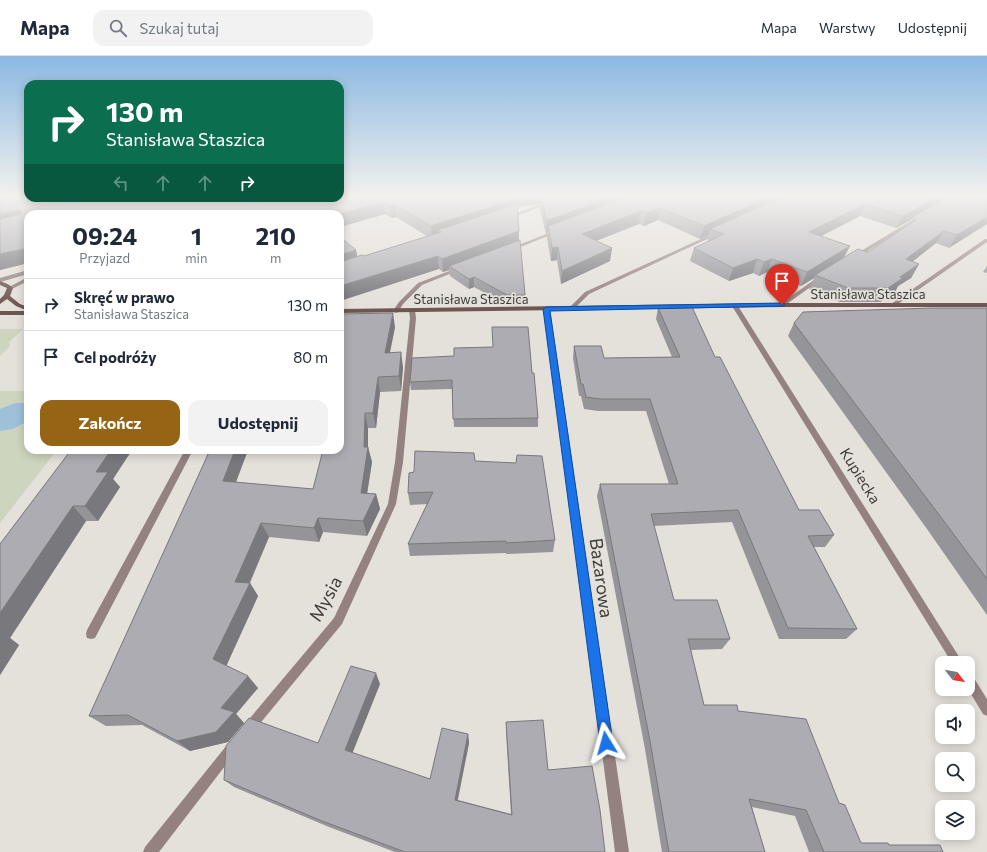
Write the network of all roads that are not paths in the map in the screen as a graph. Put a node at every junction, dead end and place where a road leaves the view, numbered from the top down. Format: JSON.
{"nodes":[{"id":1,"x":556,"y":232,"type":"edge"},
{"id":2,"x":720,"y":232,"type":"edge"},
{"id":3,"x":896,"y":232,"type":"edge"},
{"id":4,"x":987,"y":240,"type":"edge"},
{"id":5,"x":506,"y":251,"type":"edge"},
{"id":6,"x":847,"y":261,"type":"edge"},
{"id":7,"x":463,"y":268,"type":"edge"},
{"id":8,"x":24,"y":273,"type":"edge"},
{"id":9,"x":823,"y":276,"type":"edge"},
{"id":10,"x":0,"y":280,"type":"edge"},
{"id":11,"x":24,"y":281,"type":"edge"},
{"id":12,"x":0,"y":284,"type":"edge"},
{"id":13,"x":10,"y":288,"type":"junction"},
{"id":14,"x":7,"y":296,"type":"junction"},
{"id":15,"x":0,"y":302,"type":"edge"},
{"id":16,"x":782,"y":305,"type":"junction"},
{"id":17,"x":893,"y":305,"type":"junction"},
{"id":18,"x":987,"y":305,"type":"edge"},
{"id":19,"x":735,"y":306,"type":"junction"},
{"id":20,"x":24,"y":307,"type":"edge"},
{"id":21,"x":546,"y":309,"type":"junction"},
{"id":22,"x":571,"y":309,"type":"junction"},
{"id":23,"x":396,"y":310,"type":"junction"},
{"id":24,"x":412,"y":310,"type":"junction"},
{"id":25,"x":344,"y":311,"type":"edge"},
{"id":26,"x":0,"y":313,"type":"edge"},
{"id":27,"x":24,"y":313,"type":"edge"},
{"id":28,"x":187,"y":454,"type":"edge"},
{"id":29,"x":90,"y":634,"type":"dead end"},
{"id":30,"x":954,"y":656,"type":"edge"},
{"id":31,"x":975,"y":690,"type":"edge"},
{"id":32,"x":987,"y":710,"type":"edge"},
{"id":33,"x":150,"y":852,"type":"edge"},
{"id":34,"x":622,"y":852,"type":"edge"}],
"edges":[{"from":1,"to":5,"type":"street"},
{"from":2,"to":22,"type":"street"},
{"from":3,"to":6,"type":"street"},
{"from":4,"to":17,"type":"street"},
{"from":7,"to":23,"type":"street"},
{"from":8,"to":10,"type":"street"},
{"from":9,"to":16,"type":"street"},
{"from":11,"to":13,"type":"street"},
{"from":12,"to":13,"type":"main road"},
{"from":13,"to":14,"type":"main road"},
{"from":14,"to":15,"type":"main road"},
{"from":14,"to":20,"type":"main road"},
{"from":16,"to":17,"type":"main road","name":"Stanisława Staszica"},
{"from":16,"to":19,"type":"main road","name":"Stanisława Staszica"},
{"from":17,"to":18,"type":"main road","name":"Stanisława Staszica"},
{"from":19,"to":22,"type":"main road","name":"Stanisława Staszica"},
{"from":19,"to":30,"type":"street","name":"Kupiecka"},
{"from":21,"to":22,"type":"main road","name":"Stanisława Staszica"},
{"from":21,"to":24,"type":"main road","name":"Stanisława Staszica"},
{"from":21,"to":34,"type":"street","name":"Bazarowa"},
{"from":23,"to":24,"type":"main road","name":"Stanisława Staszica"},
{"from":23,"to":25,"type":"main road","name":"Stanisława Staszica"},
{"from":24,"to":33,"type":"street","name":"Mysia"},
{"from":26,"to":27,"type":"main road"},
{"from":28,"to":29,"type":"street"},
{"from":31,"to":32,"type":"street"}]}
